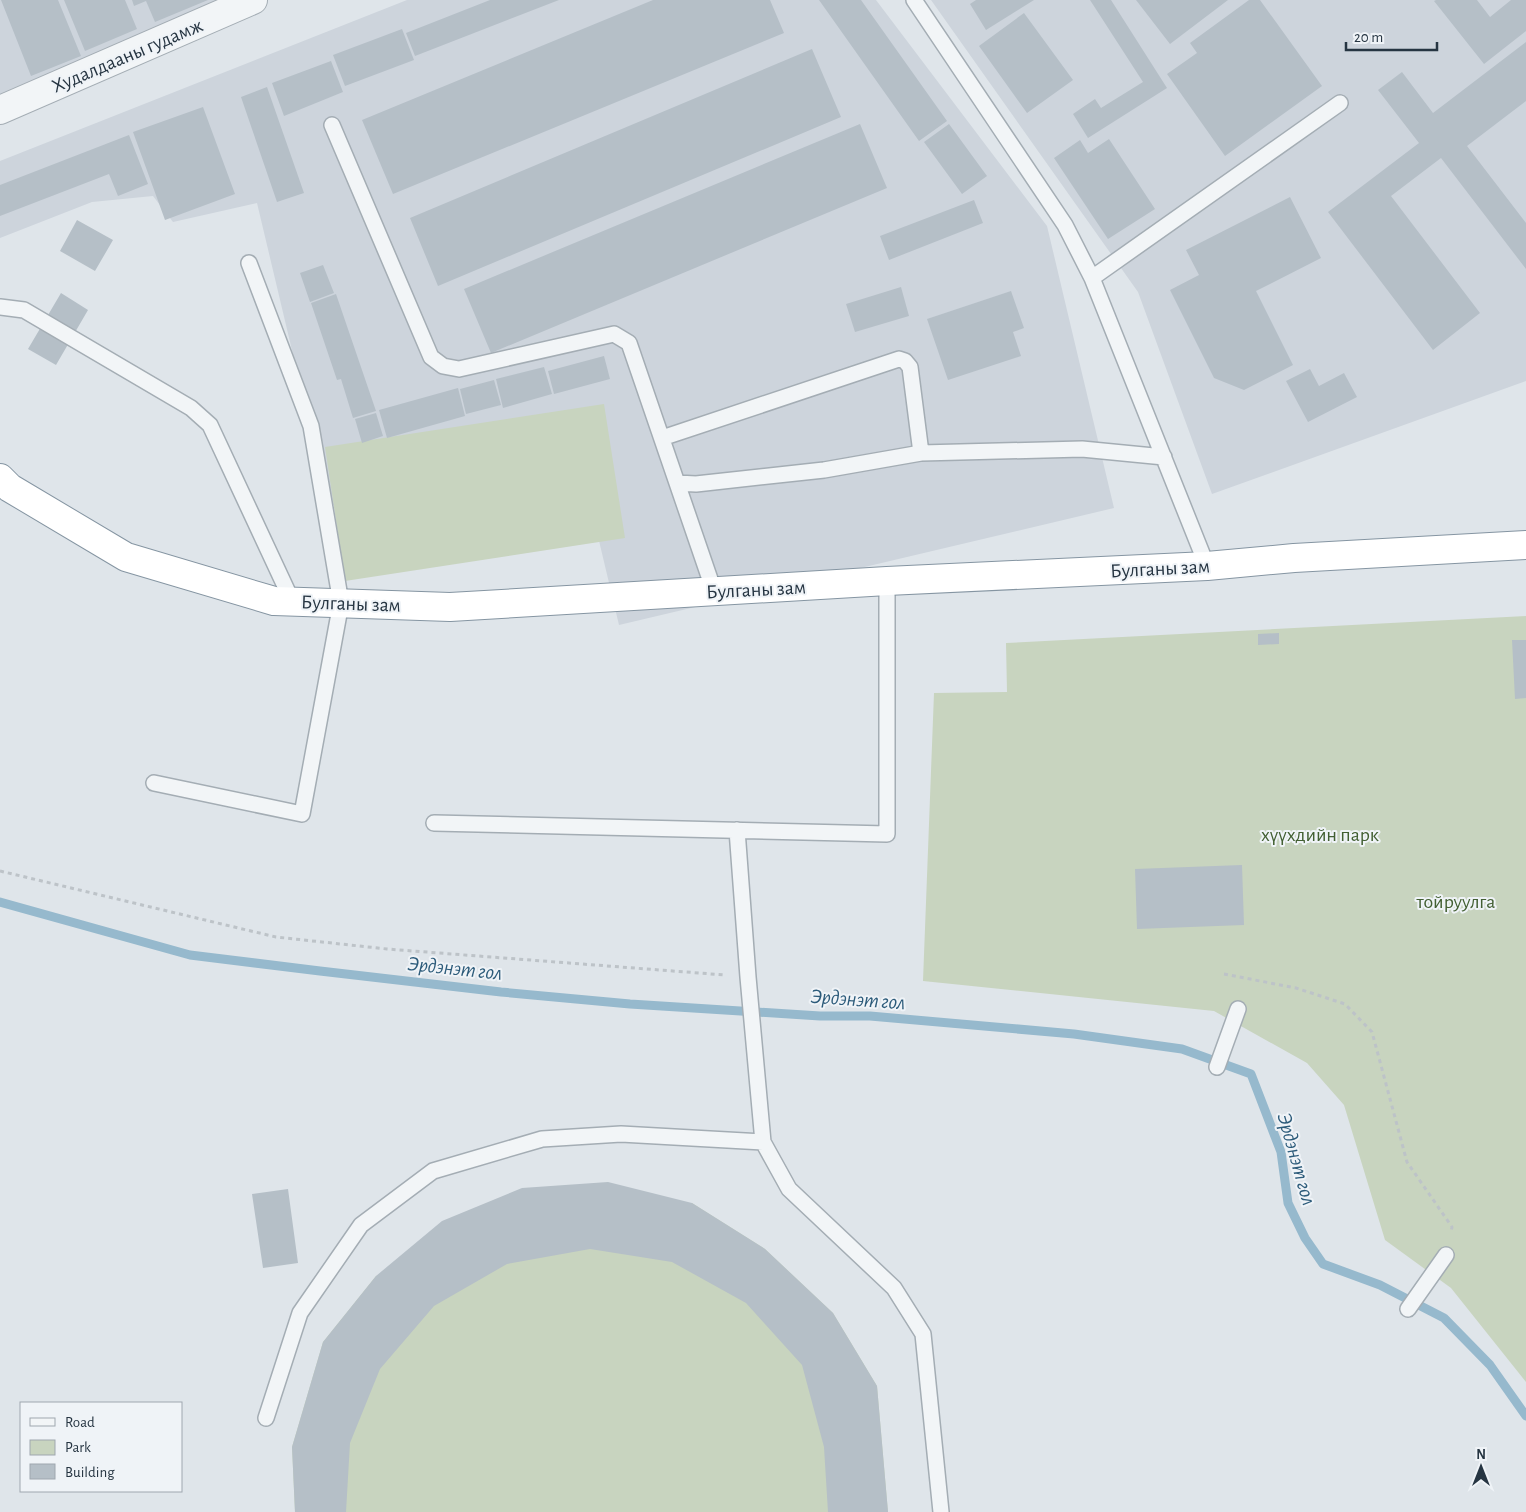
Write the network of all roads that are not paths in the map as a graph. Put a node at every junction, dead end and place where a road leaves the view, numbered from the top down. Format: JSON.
{"nodes":[{"id":1,"x":253,"y":0,"type":"edge"},
{"id":2,"x":914,"y":0,"type":"edge"},
{"id":3,"x":1340,"y":103,"type":"dead end"},
{"id":4,"x":0,"y":110,"type":"edge"},
{"id":5,"x":332,"y":125,"type":"dead end"},
{"id":6,"x":248,"y":263,"type":"dead end"},
{"id":7,"x":1092,"y":278,"type":"junction"},
{"id":8,"x":0,"y":307,"type":"edge"},
{"id":9,"x":662,"y":438,"type":"junction"},
{"id":10,"x":921,"y":453,"type":"junction"},
{"id":11,"x":1164,"y":457,"type":"junction"},
{"id":12,"x":677,"y":483,"type":"junction"},
{"id":13,"x":3,"y":484,"type":"edge"},
{"id":14,"x":1526,"y":545,"type":"edge"},
{"id":15,"x":1207,"y":566,"type":"junction"},
{"id":16,"x":887,"y":581,"type":"junction"},
{"id":17,"x":714,"y":592,"type":"junction"},
{"id":18,"x":292,"y":601,"type":"junction"},
{"id":19,"x":341,"y":602,"type":"junction"},
{"id":20,"x":154,"y":783,"type":"dead end"},
{"id":21,"x":434,"y":823,"type":"dead end"},
{"id":22,"x":737,"y":830,"type":"junction"},
{"id":23,"x":1238,"y":1009,"type":"dead end"},
{"id":24,"x":1217,"y":1067,"type":"dead end"},
{"id":25,"x":763,"y":1142,"type":"junction"},
{"id":26,"x":1446,"y":1255,"type":"road end"},
{"id":27,"x":1408,"y":1309,"type":"dead end"},
{"id":28,"x":266,"y":1418,"type":"dead end"},
{"id":29,"x":941,"y":1512,"type":"edge"}],
"edges":[{"from":1,"to":4,"type":"street","name":"Худалдааны гудамж"},
{"from":2,"to":7,"type":"lane"},
{"from":3,"to":7,"type":"lane"},
{"from":5,"to":9,"type":"lane"},
{"from":6,"to":19,"type":"lane"},
{"from":7,"to":11,"type":"lane"},
{"from":8,"to":18,"type":"lane"},
{"from":9,"to":10,"type":"lane"},
{"from":9,"to":12,"type":"lane"},
{"from":10,"to":11,"type":"lane"},
{"from":10,"to":12,"type":"lane"},
{"from":11,"to":15,"type":"lane"},
{"from":12,"to":17,"type":"lane"},
{"from":13,"to":18,"type":"highway","name":"Булганы зам"},
{"from":14,"to":15,"type":"highway","name":"Булганы зам"},
{"from":15,"to":16,"type":"highway","name":"Булганы зам"},
{"from":16,"to":17,"type":"highway","name":"Булганы зам"},
{"from":16,"to":22,"type":"lane"},
{"from":17,"to":19,"type":"highway","name":"Булганы зам"},
{"from":18,"to":19,"type":"highway","name":"Булганы зам"},
{"from":19,"to":20,"type":"lane"},
{"from":21,"to":22,"type":"lane"},
{"from":22,"to":25,"type":"lane"},
{"from":23,"to":24,"type":"lane"},
{"from":25,"to":28,"type":"lane"},
{"from":25,"to":29,"type":"lane"},
{"from":26,"to":27,"type":"lane"}]}
